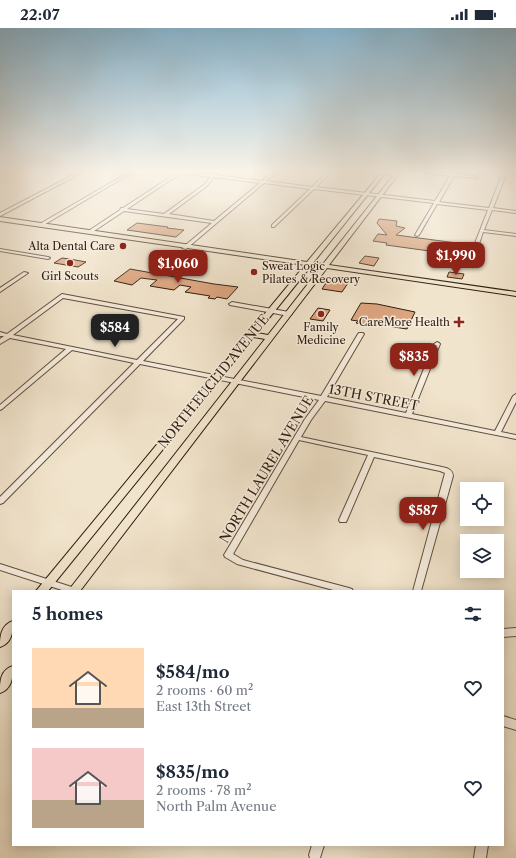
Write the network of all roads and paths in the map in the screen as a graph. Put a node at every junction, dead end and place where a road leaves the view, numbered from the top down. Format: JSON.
{"nodes":[{"id":1,"x":64,"y":211,"type":"edge"},
{"id":2,"x":120,"y":211,"type":"edge"},
{"id":3,"x":134,"y":211,"type":"edge"},
{"id":4,"x":171,"y":211,"type":"edge"},
{"id":5,"x":229,"y":211,"type":"edge"},
{"id":6,"x":289,"y":211,"type":"edge"},
{"id":7,"x":368,"y":211,"type":"edge"},
{"id":8,"x":431,"y":211,"type":"edge"},
{"id":9,"x":489,"y":211,"type":"edge"},
{"id":10,"x":352,"y":212,"type":"joint"},
{"id":11,"x":365,"y":214,"type":"junction"},
{"id":12,"x":165,"y":215,"type":"junction"},
{"id":13,"x":0,"y":219,"type":"edge"},
{"id":14,"x":215,"y":222,"type":"junction"},
{"id":15,"x":40,"y":225,"type":"junction"},
{"id":16,"x":274,"y":226,"type":"dead end"},
{"id":17,"x":339,"y":229,"type":"junction"},
{"id":18,"x":482,"y":231,"type":"junction"},
{"id":19,"x":89,"y":232,"type":"junction"},
{"id":20,"x":417,"y":235,"type":"dead end"},
{"id":21,"x":516,"y":235,"type":"edge"},
{"id":22,"x":477,"y":243,"type":"dead end"},
{"id":23,"x":186,"y":246,"type":"junction"},
{"id":24,"x":341,"y":246,"type":"junction"},
{"id":25,"x":0,"y":250,"type":"edge"},
{"id":26,"x":48,"y":258,"type":"dead end"},
{"id":27,"x":310,"y":264,"type":"junction"},
{"id":28,"x":324,"y":267,"type":"junction"},
{"id":29,"x":26,"y":273,"type":"dead end"},
{"id":30,"x":424,"y":284,"type":"junction"},
{"id":31,"x":292,"y":286,"type":"junction"},
{"id":32,"x":468,"y":287,"type":"junction"},
{"id":33,"x":308,"y":288,"type":"junction"},
{"id":34,"x":0,"y":290,"type":"edge"},
{"id":35,"x":516,"y":294,"type":"edge"},
{"id":36,"x":516,"y":297,"type":"edge"},
{"id":37,"x":270,"y":311,"type":"junction"},
{"id":38,"x":289,"y":314,"type":"junction"},
{"id":39,"x":0,"y":334,"type":"edge"},
{"id":40,"x":251,"y":334,"type":"junction"},
{"id":41,"x":361,"y":334,"type":"dead end"},
{"id":42,"x":8,"y":336,"type":"junction"},
{"id":43,"x":271,"y":338,"type":"junction"},
{"id":44,"x":0,"y":342,"type":"edge"},
{"id":45,"x":436,"y":344,"type":"dead end"},
{"id":46,"x":71,"y":348,"type":"junction"},
{"id":47,"x":139,"y":362,"type":"junction"},
{"id":48,"x":216,"y":377,"type":"junction"},
{"id":49,"x":237,"y":382,"type":"junction"},
{"id":50,"x":516,"y":396,"type":"edge"},
{"id":51,"x":322,"y":399,"type":"junction"},
{"id":52,"x":0,"y":408,"type":"edge"},
{"id":53,"x":408,"y":416,"type":"junction"},
{"id":54,"x":498,"y":434,"type":"junction"},
{"id":55,"x":516,"y":437,"type":"edge"},
{"id":56,"x":297,"y":438,"type":"junction"},
{"id":57,"x":372,"y":454,"type":"junction"},
{"id":58,"x":0,"y":500,"type":"edge"},
{"id":59,"x":342,"y":520,"type":"dead end"},
{"id":60,"x":0,"y":567,"type":"edge"},
{"id":61,"x":48,"y":583,"type":"junction"},
{"id":62,"x":43,"y":590,"type":"edge"},
{"id":63,"x":71,"y":590,"type":"edge"},
{"id":64,"x":75,"y":590,"type":"edge"},
{"id":65,"x":345,"y":590,"type":"edge"},
{"id":66,"x":417,"y":590,"type":"edge"},
{"id":67,"x":12,"y":627,"type":"edge"},
{"id":68,"x":504,"y":633,"type":"edge"},
{"id":69,"x":516,"y":633,"type":"edge"},
{"id":70,"x":0,"y":642,"type":"edge"},
{"id":71,"x":12,"y":671,"type":"edge"},
{"id":72,"x":0,"y":688,"type":"edge"},
{"id":73,"x":504,"y":721,"type":"edge"},
{"id":74,"x":516,"y":725,"type":"edge"},
{"id":75,"x":482,"y":846,"type":"edge"},
{"id":76,"x":480,"y":858,"type":"edge"}],
"edges":[{"from":1,"to":15,"type":"street"},
{"from":2,"to":19,"type":"street"},
{"from":3,"to":12,"type":"street"},
{"from":4,"to":12,"type":"street"},
{"from":5,"to":14,"type":"street"},
{"from":6,"to":16,"type":"street"},
{"from":7,"to":11,"type":"main road","name":"NORTH EUCLID AVENUE"},
{"from":8,"to":20,"type":"street"},
{"from":9,"to":18,"type":"street"},
{"from":10,"to":11,"type":"main road"},
{"from":10,"to":17,"type":"main road","name":"NORTH EUCLID AVENUE"},
{"from":11,"to":24,"type":"main road","name":"NORTH EUCLID AVENUE"},
{"from":12,"to":14,"type":"street"},
{"from":13,"to":15,"type":"main road"},
{"from":14,"to":23,"type":"street"},
{"from":15,"to":19,"type":"main road"},
{"from":17,"to":24,"type":"main road"},
{"from":17,"to":27,"type":"main road","name":"NORTH EUCLID AVENUE"},
{"from":18,"to":21,"type":"street"},
{"from":18,"to":22,"type":"street"},
{"from":19,"to":23,"type":"main road"},
{"from":23,"to":27,"type":"main road"},
{"from":24,"to":28,"type":"main road","name":"NORTH EUCLID AVENUE"},
{"from":25,"to":26,"type":"street"},
{"from":27,"to":28,"type":"main road"},
{"from":27,"to":31,"type":"main road","name":"NORTH EUCLID AVENUE"},
{"from":28,"to":30,"type":"main road"},
{"from":28,"to":32,"type":"main road"},
{"from":28,"to":33,"type":"main road","name":"NORTH EUCLID AVENUE"},
{"from":29,"to":34,"type":"street"},
{"from":30,"to":32,"type":"main road"},
{"from":30,"to":36,"type":"main road"},
{"from":31,"to":33,"type":"main road"},
{"from":31,"to":37,"type":"main road","name":"NORTH EUCLID AVENUE"},
{"from":32,"to":35,"type":"main road"},
{"from":33,"to":38,"type":"main road","name":"NORTH EUCLID AVENUE"},
{"from":37,"to":37,"type":"street"},
{"from":37,"to":38,"type":"street"},
{"from":37,"to":40,"type":"main road","name":"NORTH EUCLID AVENUE"},
{"from":38,"to":43,"type":"main road","name":"NORTH EUCLID AVENUE"},
{"from":39,"to":42,"type":"street","name":"13TH STREET"},
{"from":40,"to":43,"type":"main road"},
{"from":40,"to":48,"type":"main road","name":"NORTH EUCLID AVENUE"},
{"from":41,"to":51,"type":"street","name":"NORTH LAUREL AVENUE"},
{"from":42,"to":44,"type":"street"},
{"from":42,"to":46,"type":"street","name":"13TH STREET"},
{"from":42,"to":47,"type":"street"},
{"from":43,"to":49,"type":"main road","name":"NORTH EUCLID AVENUE"},
{"from":45,"to":53,"type":"street"},
{"from":46,"to":47,"type":"street","name":"13TH STREET"},
{"from":46,"to":52,"type":"street"},
{"from":47,"to":48,"type":"street","name":"13TH STREET"},
{"from":47,"to":58,"type":"street"},
{"from":48,"to":49,"type":"street","name":"13TH STREET"},
{"from":48,"to":61,"type":"main road","name":"NORTH EUCLID AVENUE"},
{"from":49,"to":51,"type":"street","name":"13TH STREET"},
{"from":49,"to":64,"type":"main road","name":"NORTH EUCLID AVENUE"},
{"from":50,"to":54,"type":"street"},
{"from":51,"to":53,"type":"street","name":"13TH STREET"},
{"from":51,"to":56,"type":"street","name":"NORTH LAUREL AVENUE"},
{"from":53,"to":54,"type":"street","name":"13TH STREET"},
{"from":54,"to":55,"type":"street","name":"13TH STREET"},
{"from":56,"to":57,"type":"street"},
{"from":56,"to":65,"type":"street","name":"NORTH LAUREL AVENUE"},
{"from":57,"to":59,"type":"street"},
{"from":57,"to":66,"type":"street"},
{"from":60,"to":61,"type":"street"},
{"from":61,"to":62,"type":"main road","name":"NORTH EUCLID AVENUE"},
{"from":61,"to":63,"type":"street"},
{"from":67,"to":70,"type":"main road"},
{"from":68,"to":69,"type":"street"},
{"from":71,"to":72,"type":"main road"},
{"from":73,"to":74,"type":"street"},
{"from":75,"to":76,"type":"street"}]}
